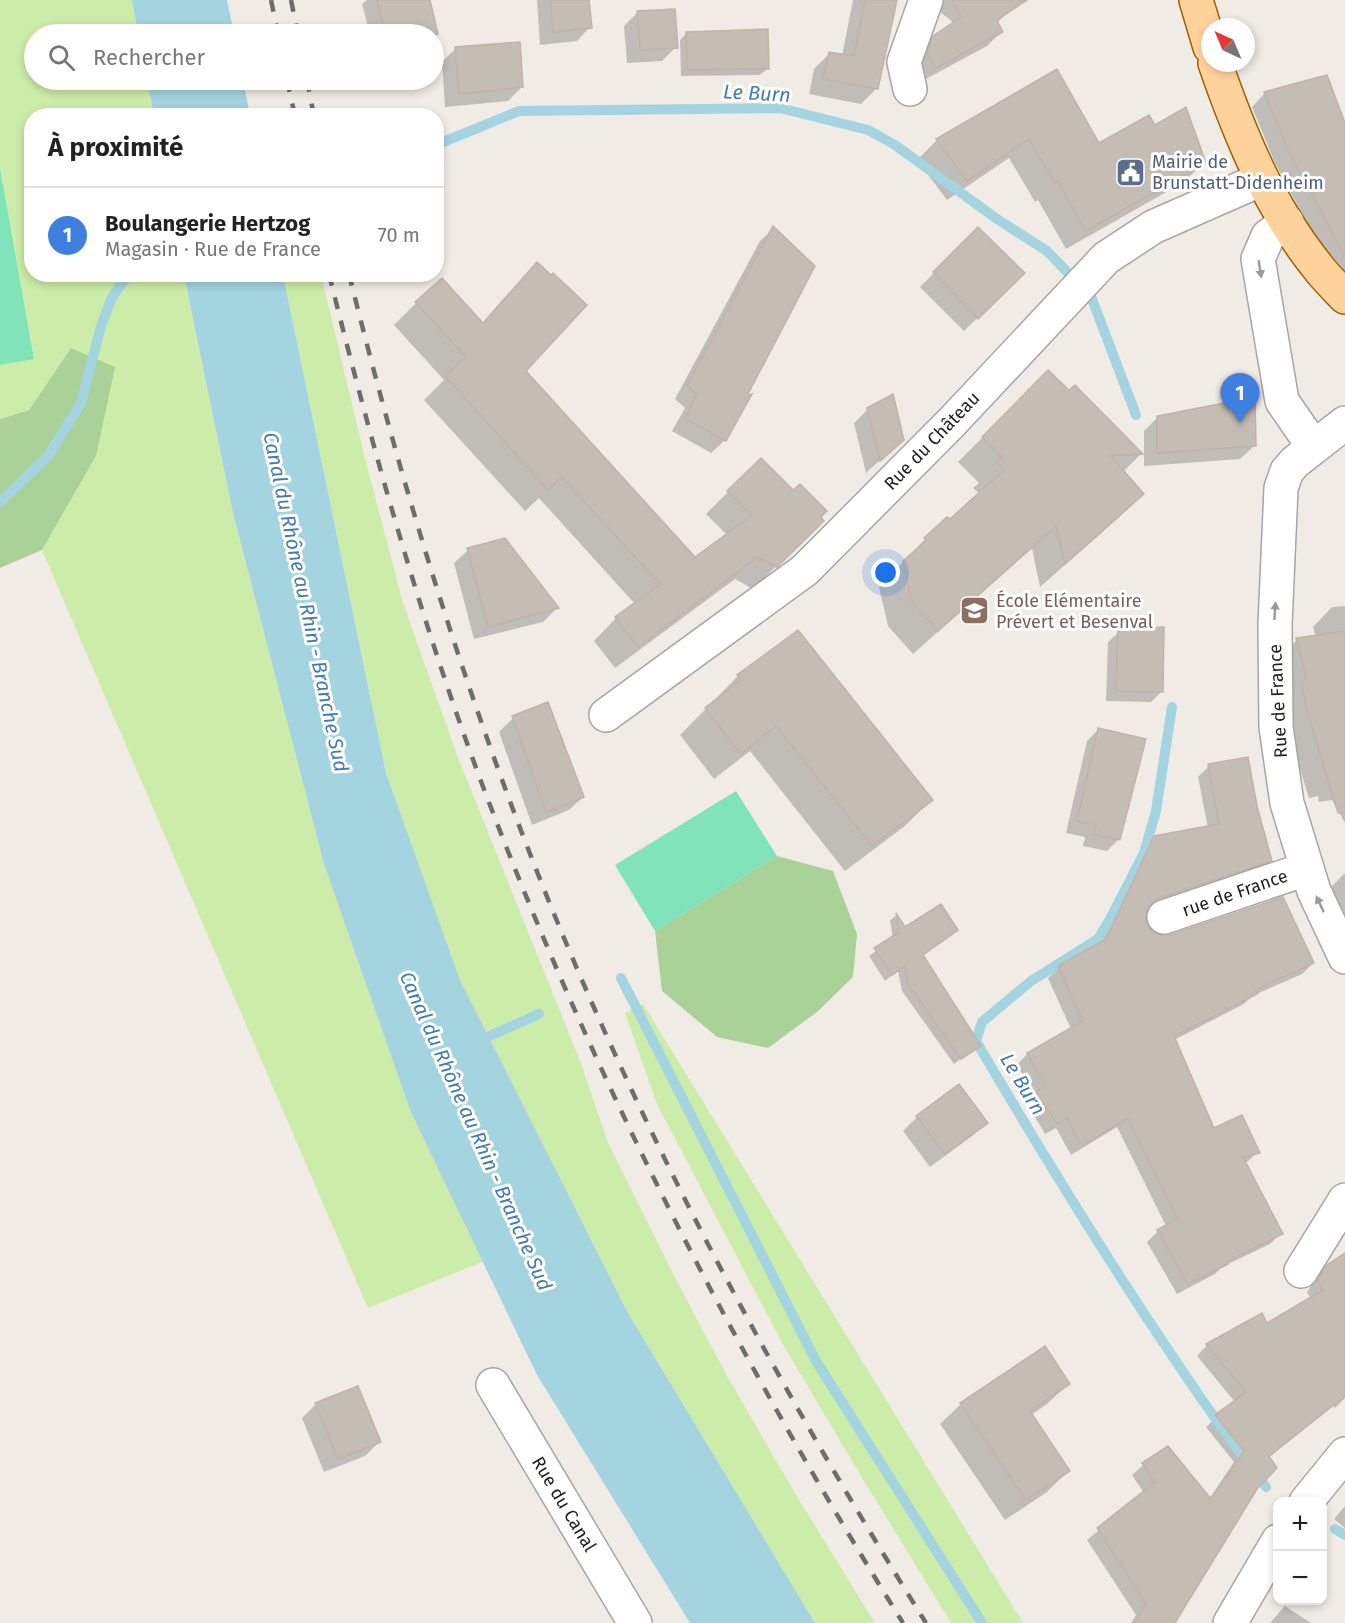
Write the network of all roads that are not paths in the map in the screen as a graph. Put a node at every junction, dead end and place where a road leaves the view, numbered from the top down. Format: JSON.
{"nodes":[{"id":1,"x":926,"y":0,"type":"edge"},
{"id":2,"x":1196,"y":0,"type":"edge"},
{"id":3,"x":1201,"y":18,"type":"edge"},
{"id":4,"x":1218,"y":72,"type":"edge"},
{"id":5,"x":910,"y":88,"type":"dead end"},
{"id":6,"x":1262,"y":179,"type":"junction"},
{"id":7,"x":1287,"y":222,"type":"junction"},
{"id":8,"x":1345,"y":297,"type":"edge"},
{"id":9,"x":1345,"y":423,"type":"edge"},
{"id":10,"x":1313,"y":446,"type":"junction"},
{"id":11,"x":606,"y":715,"type":"dead end"},
{"id":12,"x":1306,"y":869,"type":"junction"},
{"id":13,"x":1164,"y":917,"type":"dead end"},
{"id":14,"x":1345,"y":957,"type":"edge"},
{"id":15,"x":1345,"y":1200,"type":"edge"},
{"id":16,"x":1301,"y":1270,"type":"dead end"},
{"id":17,"x":494,"y":1385,"type":"dead end"},
{"id":18,"x":1345,"y":1454,"type":"edge"},
{"id":19,"x":1310,"y":1497,"type":"edge"},
{"id":20,"x":1273,"y":1550,"type":"edge"},
{"id":21,"x":635,"y":1623,"type":"edge"},
{"id":22,"x":1230,"y":1623,"type":"edge"}],
"edges":[{"from":1,"to":5,"type":"street"},
{"from":2,"to":3,"type":"main road"},
{"from":4,"to":6,"type":"main road"},
{"from":6,"to":7,"type":"main road"},
{"from":6,"to":11,"type":"street","name":"Rue du Château"},
{"from":7,"to":8,"type":"main road"},
{"from":7,"to":10,"type":"street","one_way":true},
{"from":9,"to":10,"type":"street","name":"Rue de France"},
{"from":12,"to":10,"type":"street","name":"Rue de France","one_way":true},
{"from":12,"to":13,"type":"street","name":"rue de France"},
{"from":14,"to":12,"type":"street","name":"Rue de France","one_way":true},
{"from":15,"to":16,"type":"street"},
{"from":17,"to":21,"type":"street","name":"Rue du Canal"},
{"from":18,"to":19,"type":"street"},
{"from":20,"to":22,"type":"street"}]}
